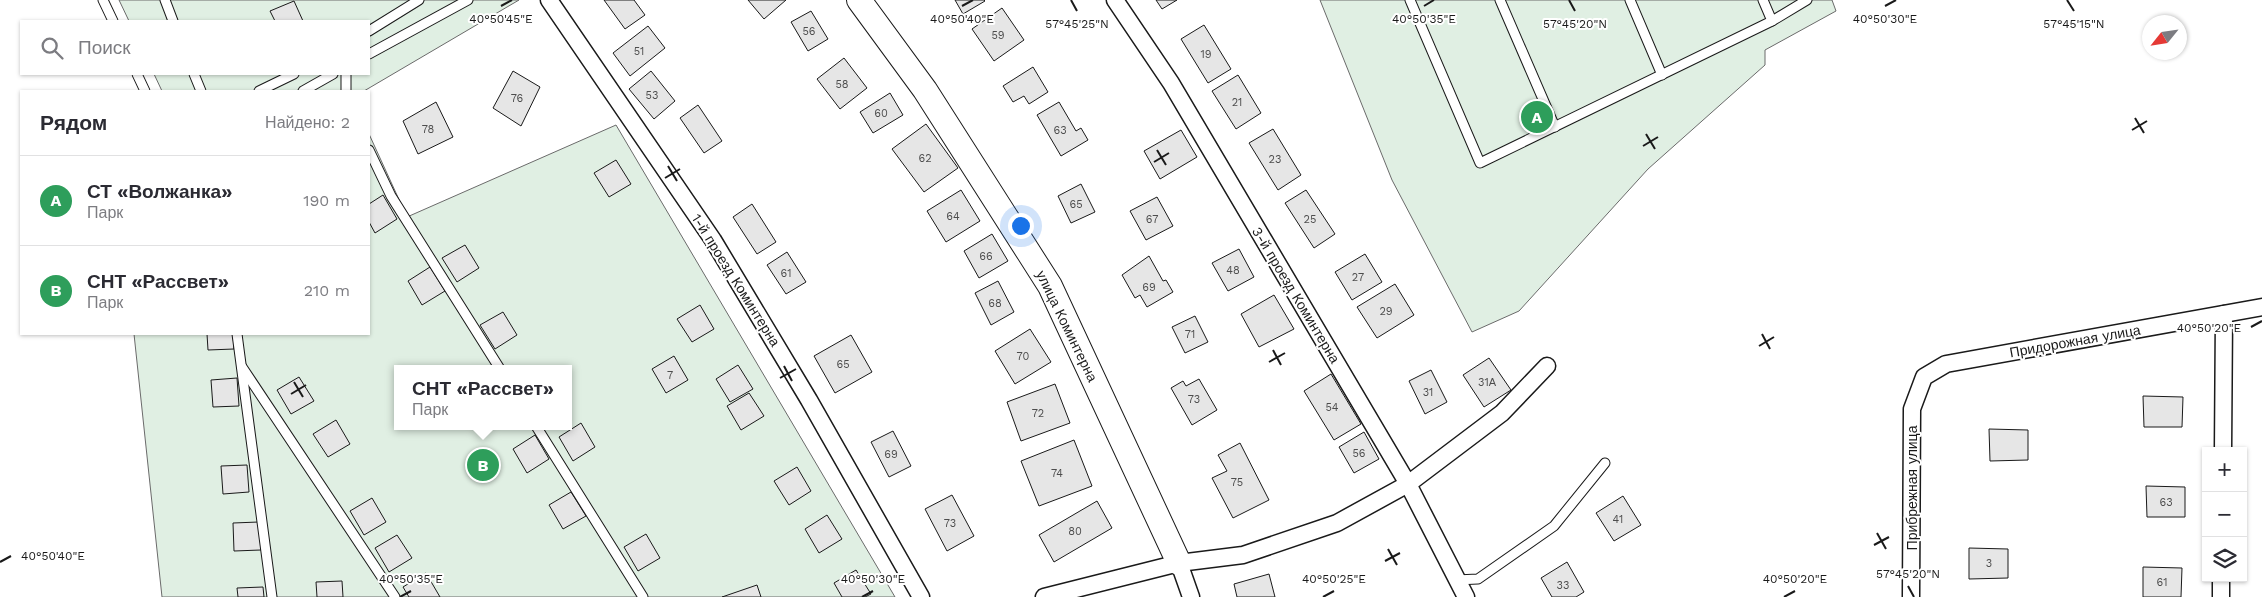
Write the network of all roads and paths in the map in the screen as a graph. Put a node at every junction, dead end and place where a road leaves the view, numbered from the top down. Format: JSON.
{"nodes":[{"id":1,"x":103,"y":0,"type":"edge"},
{"id":2,"x":165,"y":0,"type":"edge"},
{"id":3,"x":419,"y":0,"type":"edge"},
{"id":4,"x":468,"y":0,"type":"edge"},
{"id":5,"x":549,"y":0,"type":"edge"},
{"id":6,"x":859,"y":0,"type":"edge"},
{"id":7,"x":1115,"y":0,"type":"edge"},
{"id":8,"x":1410,"y":0,"type":"edge"},
{"id":9,"x":1500,"y":0,"type":"edge"},
{"id":10,"x":1630,"y":0,"type":"edge"},
{"id":11,"x":1763,"y":0,"type":"edge"},
{"id":12,"x":1807,"y":0,"type":"edge"},
{"id":13,"x":113,"y":20,"type":"edge"},
{"id":14,"x":173,"y":20,"type":"edge"},
{"id":15,"x":1772,"y":21,"type":"junction"},
{"id":16,"x":370,"y":30,"type":"edge"},
{"id":17,"x":370,"y":53,"type":"edge"},
{"id":18,"x":1662,"y":74,"type":"junction"},
{"id":19,"x":137,"y":75,"type":"edge"},
{"id":20,"x":194,"y":75,"type":"edge"},
{"id":21,"x":292,"y":75,"type":"edge"},
{"id":22,"x":332,"y":75,"type":"edge"},
{"id":23,"x":346,"y":75,"type":"edge"},
{"id":24,"x":145,"y":90,"type":"edge"},
{"id":25,"x":201,"y":90,"type":"edge"},
{"id":26,"x":261,"y":90,"type":"edge"},
{"id":27,"x":305,"y":90,"type":"edge"},
{"id":28,"x":346,"y":90,"type":"edge"},
{"id":29,"x":1555,"y":127,"type":"junction"},
{"id":30,"x":370,"y":152,"type":"edge"},
{"id":31,"x":2262,"y":306,"type":"edge"},
{"id":32,"x":2224,"y":314,"type":"junction"},
{"id":33,"x":237,"y":335,"type":"edge"},
{"id":34,"x":497,"y":365,"type":"edge"},
{"id":35,"x":1547,"y":366,"type":"dead end"},
{"id":36,"x":242,"y":367,"type":"junction"},
{"id":37,"x":1912,"y":409,"type":"joint"},
{"id":38,"x":539,"y":430,"type":"edge"},
{"id":39,"x":2223,"y":447,"type":"edge"},
{"id":40,"x":1605,"y":464,"type":"dead end"},
{"id":41,"x":1408,"y":484,"type":"junction"},
{"id":42,"x":1179,"y":562,"type":"junction"},
{"id":43,"x":1456,"y":580,"type":"junction"},
{"id":44,"x":2221,"y":582,"type":"edge"},
{"id":45,"x":272,"y":597,"type":"edge"},
{"id":46,"x":395,"y":597,"type":"edge"},
{"id":47,"x":643,"y":597,"type":"edge"},
{"id":48,"x":921,"y":597,"type":"edge"},
{"id":49,"x":1044,"y":597,"type":"edge"},
{"id":50,"x":1191,"y":597,"type":"edge"},
{"id":51,"x":1466,"y":597,"type":"edge"},
{"id":52,"x":1911,"y":597,"type":"edge"},
{"id":53,"x":2221,"y":597,"type":"edge"}],
"edges":[{"from":1,"to":13,"type":"lane"},
{"from":2,"to":14,"type":"lane"},
{"from":3,"to":16,"type":"lane"},
{"from":4,"to":17,"type":"lane"},
{"from":5,"to":48,"type":"street","name":"1-й проезд Коминтерна"},
{"from":6,"to":42,"type":"street","name":"улица Коминтерна"},
{"from":7,"to":41,"type":"street","name":"3-й проезд Коминтерна"},
{"from":8,"to":29,"type":"lane"},
{"from":9,"to":29,"type":"lane"},
{"from":10,"to":18,"type":"lane"},
{"from":11,"to":15,"type":"lane"},
{"from":12,"to":15,"type":"lane"},
{"from":15,"to":18,"type":"lane"},
{"from":18,"to":29,"type":"lane"},
{"from":19,"to":24,"type":"lane"},
{"from":20,"to":25,"type":"lane"},
{"from":21,"to":26,"type":"lane"},
{"from":22,"to":27,"type":"lane"},
{"from":23,"to":28,"type":"lane"},
{"from":30,"to":34,"type":"lane"},
{"from":31,"to":32,"type":"street","name":"Придорожная улица"},
{"from":32,"to":37,"type":"street","name":"Придорожная улица"},
{"from":32,"to":39,"type":"street"},
{"from":33,"to":36,"type":"lane"},
{"from":35,"to":41,"type":"street"},
{"from":36,"to":45,"type":"lane"},
{"from":36,"to":46,"type":"lane"},
{"from":37,"to":52,"type":"street","name":"Прибрежная улица"},
{"from":38,"to":47,"type":"lane"},
{"from":40,"to":43,"type":"lane"},
{"from":41,"to":42,"type":"street"},
{"from":41,"to":43,"type":"street","name":"3-й проезд Коминтерна"},
{"from":42,"to":49,"type":"street"},
{"from":42,"to":50,"type":"street","name":"улица Коминтерна"},
{"from":43,"to":51,"type":"street","name":"3-й проезд Коминтерна"},
{"from":44,"to":53,"type":"street"}]}
